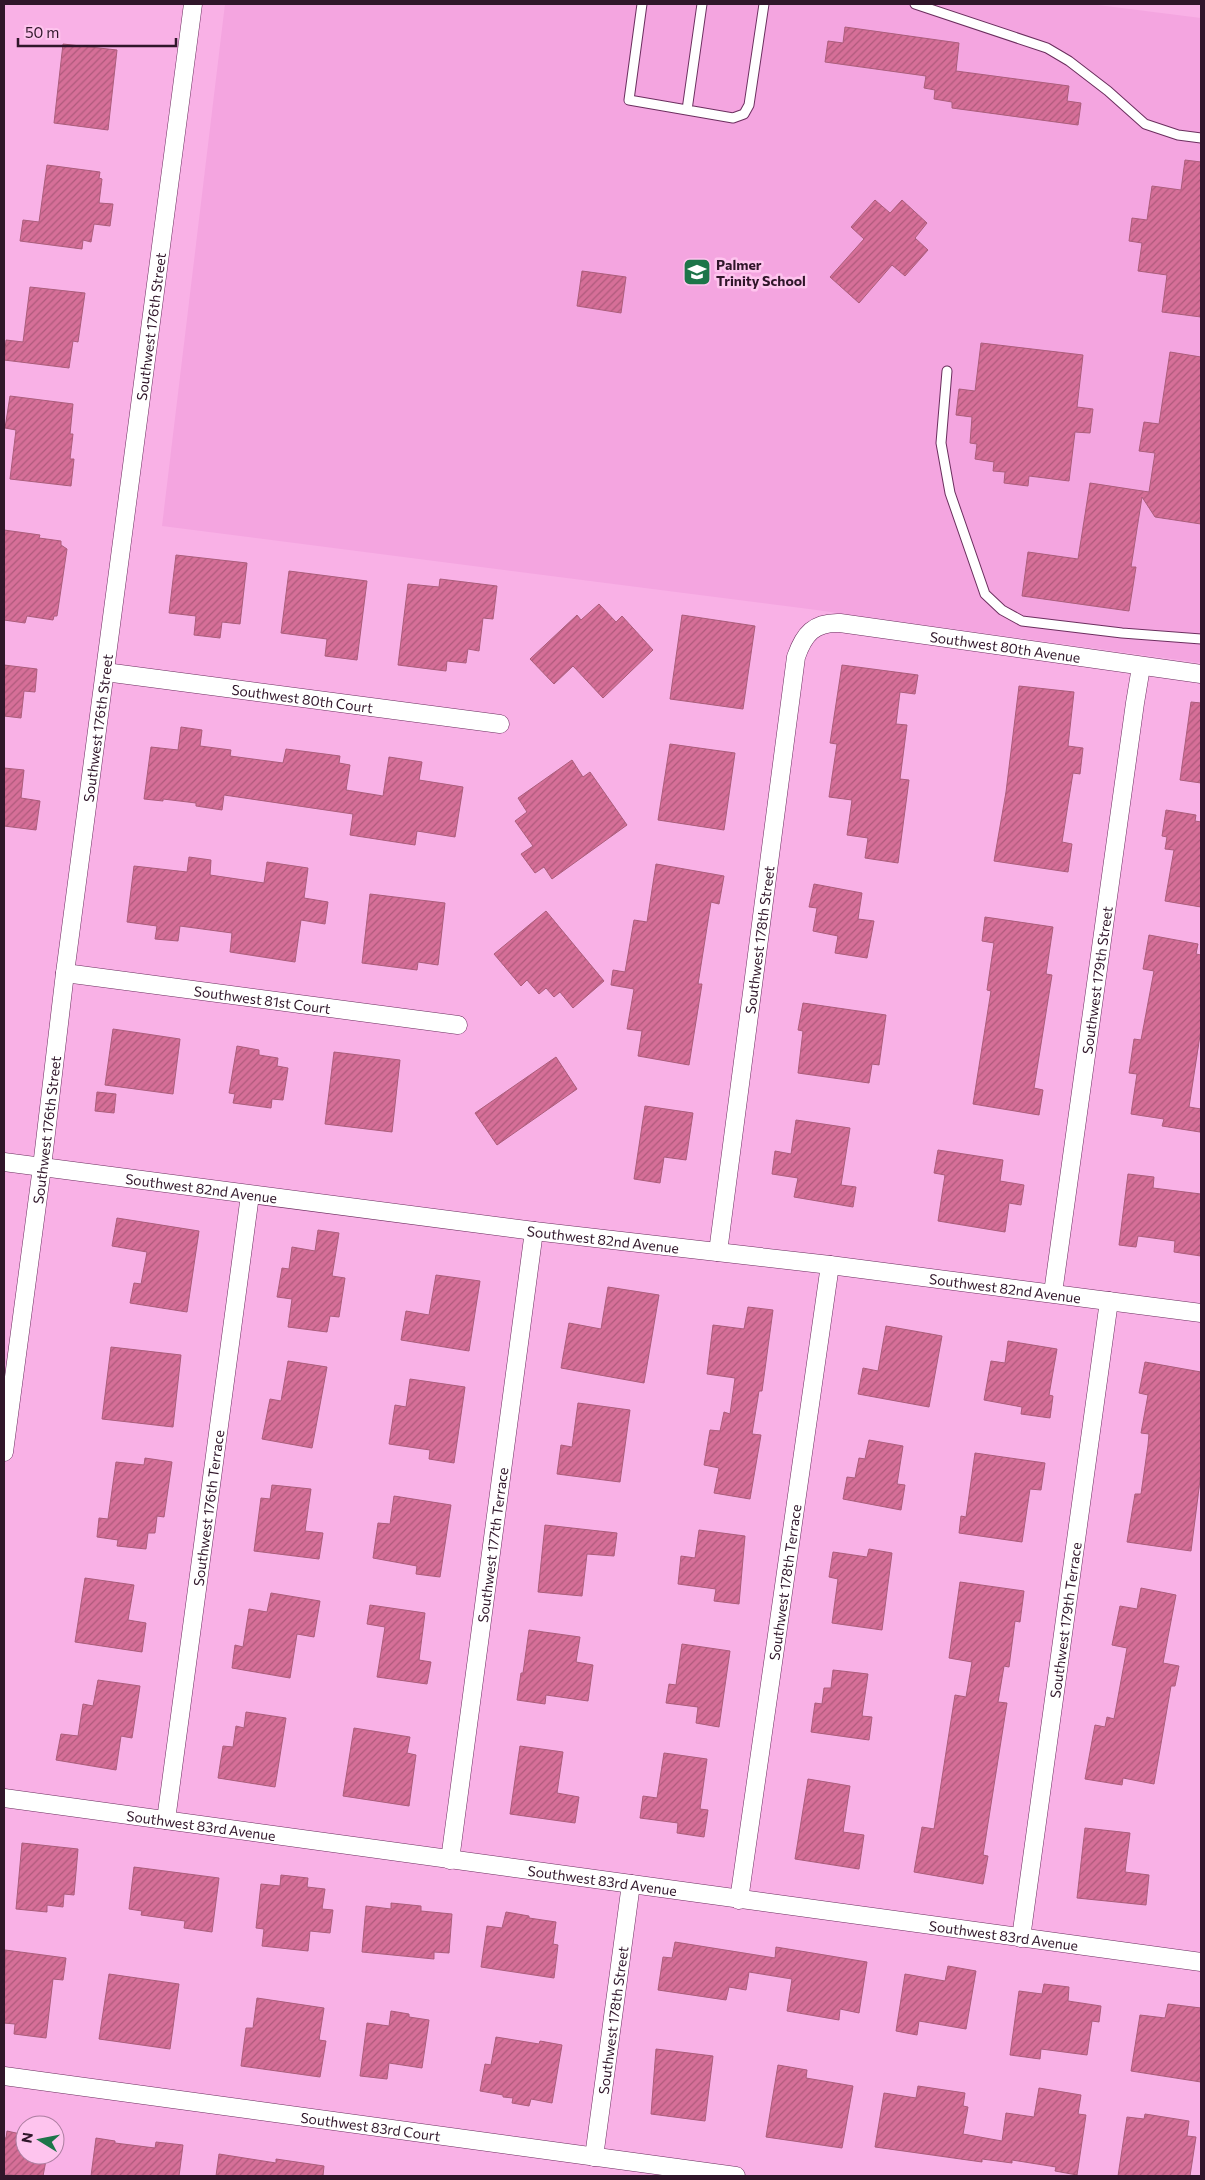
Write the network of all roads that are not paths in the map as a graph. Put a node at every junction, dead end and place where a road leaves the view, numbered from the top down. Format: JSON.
{"nodes":[{"id":1,"x":193,"y":4,"type":"edge"},
{"id":2,"x":642,"y":4,"type":"edge"},
{"id":3,"x":702,"y":4,"type":"edge"},
{"id":4,"x":764,"y":4,"type":"edge"},
{"id":5,"x":915,"y":4,"type":"edge"},
{"id":6,"x":687,"y":110,"type":"junction"},
{"id":7,"x":1201,"y":138,"type":"edge"},
{"id":8,"x":947,"y":371,"type":"dead end"},
{"id":9,"x":810,"y":630,"type":"joint"},
{"id":10,"x":1201,"y":639,"type":"edge"},
{"id":11,"x":1142,"y":667,"type":"junction"},
{"id":12,"x":105,"y":672,"type":"junction"},
{"id":13,"x":1201,"y":674,"type":"edge"},
{"id":14,"x":500,"y":724,"type":"dead end"},
{"id":15,"x":65,"y":973,"type":"junction"},
{"id":16,"x":458,"y":1025,"type":"dead end"},
{"id":17,"x":4,"y":1162,"type":"edge"},
{"id":18,"x":42,"y":1167,"type":"junction"},
{"id":19,"x":250,"y":1195,"type":"junction"},
{"id":20,"x":534,"y":1232,"type":"junction"},
{"id":21,"x":718,"y":1252,"type":"junction"},
{"id":22,"x":830,"y":1265,"type":"junction"},
{"id":23,"x":1053,"y":1293,"type":"junction"},
{"id":24,"x":1110,"y":1301,"type":"junction"},
{"id":25,"x":1201,"y":1313,"type":"edge"},
{"id":26,"x":4,"y":1452,"type":"edge"},
{"id":27,"x":4,"y":1798,"type":"edge"},
{"id":28,"x":166,"y":1820,"type":"junction"},
{"id":29,"x":450,"y":1860,"type":"junction"},
{"id":30,"x":631,"y":1884,"type":"junction"},
{"id":31,"x":739,"y":1900,"type":"junction"},
{"id":32,"x":1021,"y":1938,"type":"junction"},
{"id":33,"x":1201,"y":1962,"type":"edge"},
{"id":34,"x":4,"y":2076,"type":"edge"},
{"id":35,"x":594,"y":2156,"type":"junction"},
{"id":36,"x":736,"y":2176,"type":"edge"}],
"edges":[{"from":1,"to":12,"type":"street","name":"Southwest 176th Street"},
{"from":2,"to":6,"type":"lane"},
{"from":3,"to":6,"type":"lane"},
{"from":4,"to":6,"type":"lane"},
{"from":5,"to":7,"type":"lane"},
{"from":8,"to":10,"type":"lane"},
{"from":9,"to":11,"type":"street","name":"Southwest 80th Avenue"},
{"from":9,"to":21,"type":"street","name":"Southwest 178th Street"},
{"from":11,"to":13,"type":"street","name":"Southwest 80th Avenue"},
{"from":11,"to":23,"type":"street","name":"Southwest 179th Street"},
{"from":12,"to":14,"type":"street","name":"Southwest 80th Court"},
{"from":12,"to":15,"type":"street","name":"Southwest 176th Street"},
{"from":15,"to":16,"type":"street","name":"Southwest 81st Court"},
{"from":15,"to":18,"type":"street","name":"Southwest 176th Street"},
{"from":17,"to":18,"type":"street","name":"Southwest 82nd Avenue"},
{"from":18,"to":19,"type":"street","name":"Southwest 82nd Avenue"},
{"from":18,"to":26,"type":"street","name":"Southwest 176th Street"},
{"from":19,"to":20,"type":"street","name":"Southwest 82nd Avenue"},
{"from":19,"to":28,"type":"street","name":"Southwest 176th Terrace"},
{"from":20,"to":21,"type":"street","name":"Southwest 82nd Avenue"},
{"from":20,"to":29,"type":"street","name":"Southwest 177th Terrace"},
{"from":21,"to":22,"type":"street","name":"Southwest 82nd Avenue"},
{"from":22,"to":23,"type":"street","name":"Southwest 82nd Avenue"},
{"from":22,"to":31,"type":"street","name":"Southwest 178th Terrace"},
{"from":23,"to":24,"type":"street","name":"Southwest 82nd Avenue"},
{"from":24,"to":25,"type":"street","name":"Southwest 82nd Avenue"},
{"from":24,"to":32,"type":"street","name":"Southwest 179th Terrace"},
{"from":27,"to":28,"type":"street","name":"Southwest 83rd Avenue"},
{"from":28,"to":29,"type":"street","name":"Southwest 83rd Avenue"},
{"from":29,"to":30,"type":"street","name":"Southwest 83rd Avenue"},
{"from":30,"to":31,"type":"street","name":"Southwest 83rd Avenue"},
{"from":30,"to":35,"type":"street","name":"Southwest 178th Street"},
{"from":31,"to":32,"type":"street","name":"Southwest 83rd Avenue"},
{"from":32,"to":33,"type":"street","name":"Southwest 83rd Avenue"},
{"from":34,"to":35,"type":"street","name":"Southwest 83rd Court"},
{"from":35,"to":36,"type":"street","name":"Southwest 83rd Court"}]}
